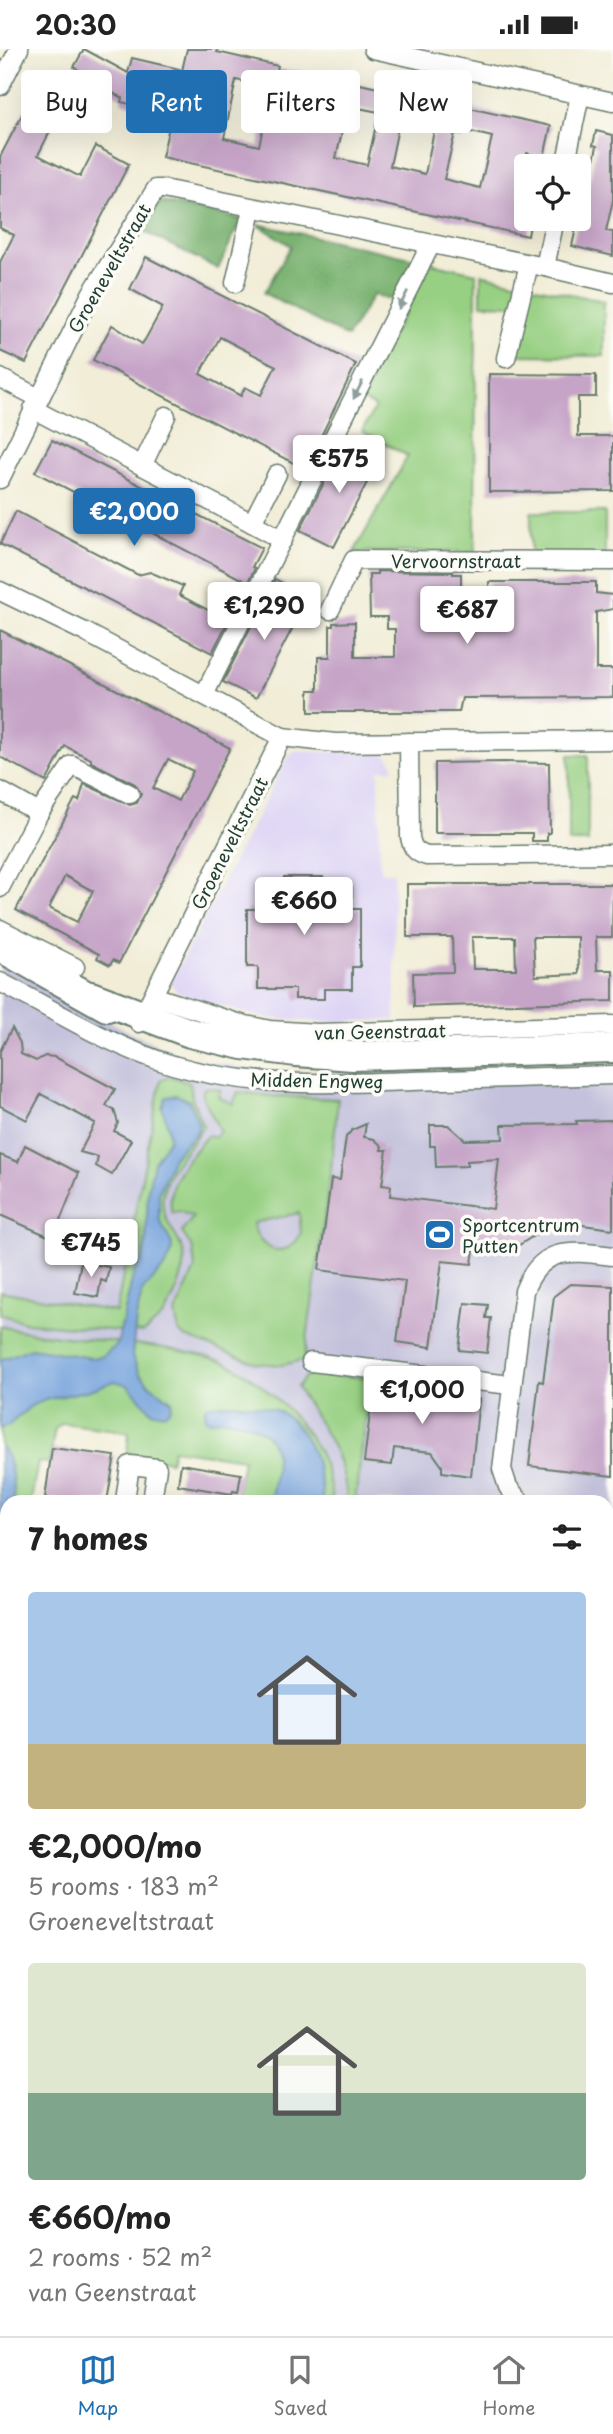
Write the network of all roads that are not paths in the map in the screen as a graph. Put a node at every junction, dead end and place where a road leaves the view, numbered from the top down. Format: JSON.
{"nodes":[{"id":1,"x":19,"y":49,"type":"edge"},
{"id":2,"x":373,"y":49,"type":"edge"},
{"id":3,"x":0,"y":86,"type":"edge"},
{"id":4,"x":580,"y":95,"type":"junction"},
{"id":5,"x":613,"y":102,"type":"edge"},
{"id":6,"x":568,"y":154,"type":"edge"},
{"id":7,"x":251,"y":209,"type":"junction"},
{"id":8,"x":550,"y":231,"type":"edge"},
{"id":9,"x":431,"y":244,"type":"junction"},
{"id":10,"x":537,"y":266,"type":"junction"},
{"id":11,"x":613,"y":282,"type":"edge"},
{"id":12,"x":235,"y":283,"type":"dead end"},
{"id":13,"x":506,"y":358,"type":"dead end"},
{"id":14,"x":0,"y":378,"type":"edge"},
{"id":15,"x":36,"y":404,"type":"junction"},
{"id":16,"x":166,"y":416,"type":"dead end"},
{"id":17,"x":142,"y":466,"type":"junction"},
{"id":18,"x":277,"y":474,"type":"dead end"},
{"id":19,"x":0,"y":479,"type":"edge"},
{"id":20,"x":251,"y":523,"type":"junction"},
{"id":21,"x":283,"y":540,"type":"junction"},
{"id":22,"x":613,"y":561,"type":"edge"},
{"id":23,"x":0,"y":591,"type":"edge"},
{"id":24,"x":330,"y":610,"type":"dead end"},
{"id":25,"x":204,"y":695,"type":"junction"},
{"id":26,"x":282,"y":737,"type":"junction"},
{"id":27,"x":613,"y":740,"type":"edge"},
{"id":28,"x":409,"y":742,"type":"junction"},
{"id":29,"x":0,"y":791,"type":"edge"},
{"id":30,"x":130,"y":794,"type":"dead end"},
{"id":31,"x":39,"y":813,"type":"junction"},
{"id":32,"x":613,"y":854,"type":"edge"},
{"id":33,"x":0,"y":888,"type":"edge"},
{"id":34,"x":0,"y":929,"type":"edge"},
{"id":35,"x":0,"y":947,"type":"edge"},
{"id":36,"x":75,"y":967,"type":"dead end"},
{"id":37,"x":0,"y":982,"type":"edge"},
{"id":38,"x":144,"y":1013,"type":"junction"},
{"id":39,"x":613,"y":1025,"type":"edge"},
{"id":40,"x":613,"y":1048,"type":"edge"},
{"id":41,"x":613,"y":1075,"type":"edge"},
{"id":42,"x":613,"y":1256,"type":"edge"},
{"id":43,"x":311,"y":1362,"type":"dead end"},
{"id":44,"x":511,"y":1385,"type":"junction"},
{"id":45,"x":126,"y":1495,"type":"edge"},
{"id":46,"x":153,"y":1495,"type":"edge"},
{"id":47,"x":515,"y":1495,"type":"edge"}],
"edges":[{"from":1,"to":3,"type":"street"},
{"from":2,"to":4,"type":"street"},
{"from":4,"to":5,"type":"street"},
{"from":4,"to":6,"type":"street"},
{"from":7,"to":9,"type":"street","name":"Groeneveltstraat"},
{"from":7,"to":12,"type":"street"},
{"from":7,"to":15,"type":"street","name":"Groeneveltstraat"},
{"from":8,"to":10,"type":"street"},
{"from":9,"to":10,"type":"street","name":"Groeneveltstraat"},
{"from":9,"to":21,"type":"street","one_way":true},
{"from":10,"to":11,"type":"street"},
{"from":10,"to":13,"type":"street"},
{"from":14,"to":15,"type":"street"},
{"from":15,"to":17,"type":"street"},
{"from":15,"to":19,"type":"street","name":"Groeneveltstraat"},
{"from":16,"to":17,"type":"street"},
{"from":17,"to":20,"type":"street"},
{"from":18,"to":20,"type":"street"},
{"from":20,"to":21,"type":"street"},
{"from":21,"to":25,"type":"street"},
{"from":22,"to":24,"type":"street","name":"Vervoornstraat"},
{"from":23,"to":25,"type":"street"},
{"from":25,"to":26,"type":"street"},
{"from":26,"to":28,"type":"street"},
{"from":26,"to":38,"type":"street","name":"Groeneveltstraat"},
{"from":27,"to":28,"type":"street"},
{"from":28,"to":32,"type":"street"},
{"from":29,"to":31,"type":"street"},
{"from":30,"to":31,"type":"street"},
{"from":31,"to":33,"type":"street"},
{"from":34,"to":36,"type":"street"},
{"from":35,"to":38,"type":"main road","name":"van Geenstraat"},
{"from":37,"to":41,"type":"street","name":"Midden Engweg"},
{"from":38,"to":39,"type":"street","name":"van Geenstraat"},
{"from":38,"to":40,"type":"main road","name":"van Geenstraat"},
{"from":42,"to":44,"type":"street"},
{"from":43,"to":44,"type":"street"},
{"from":44,"to":47,"type":"street"},
{"from":45,"to":46,"type":"street"}]}
